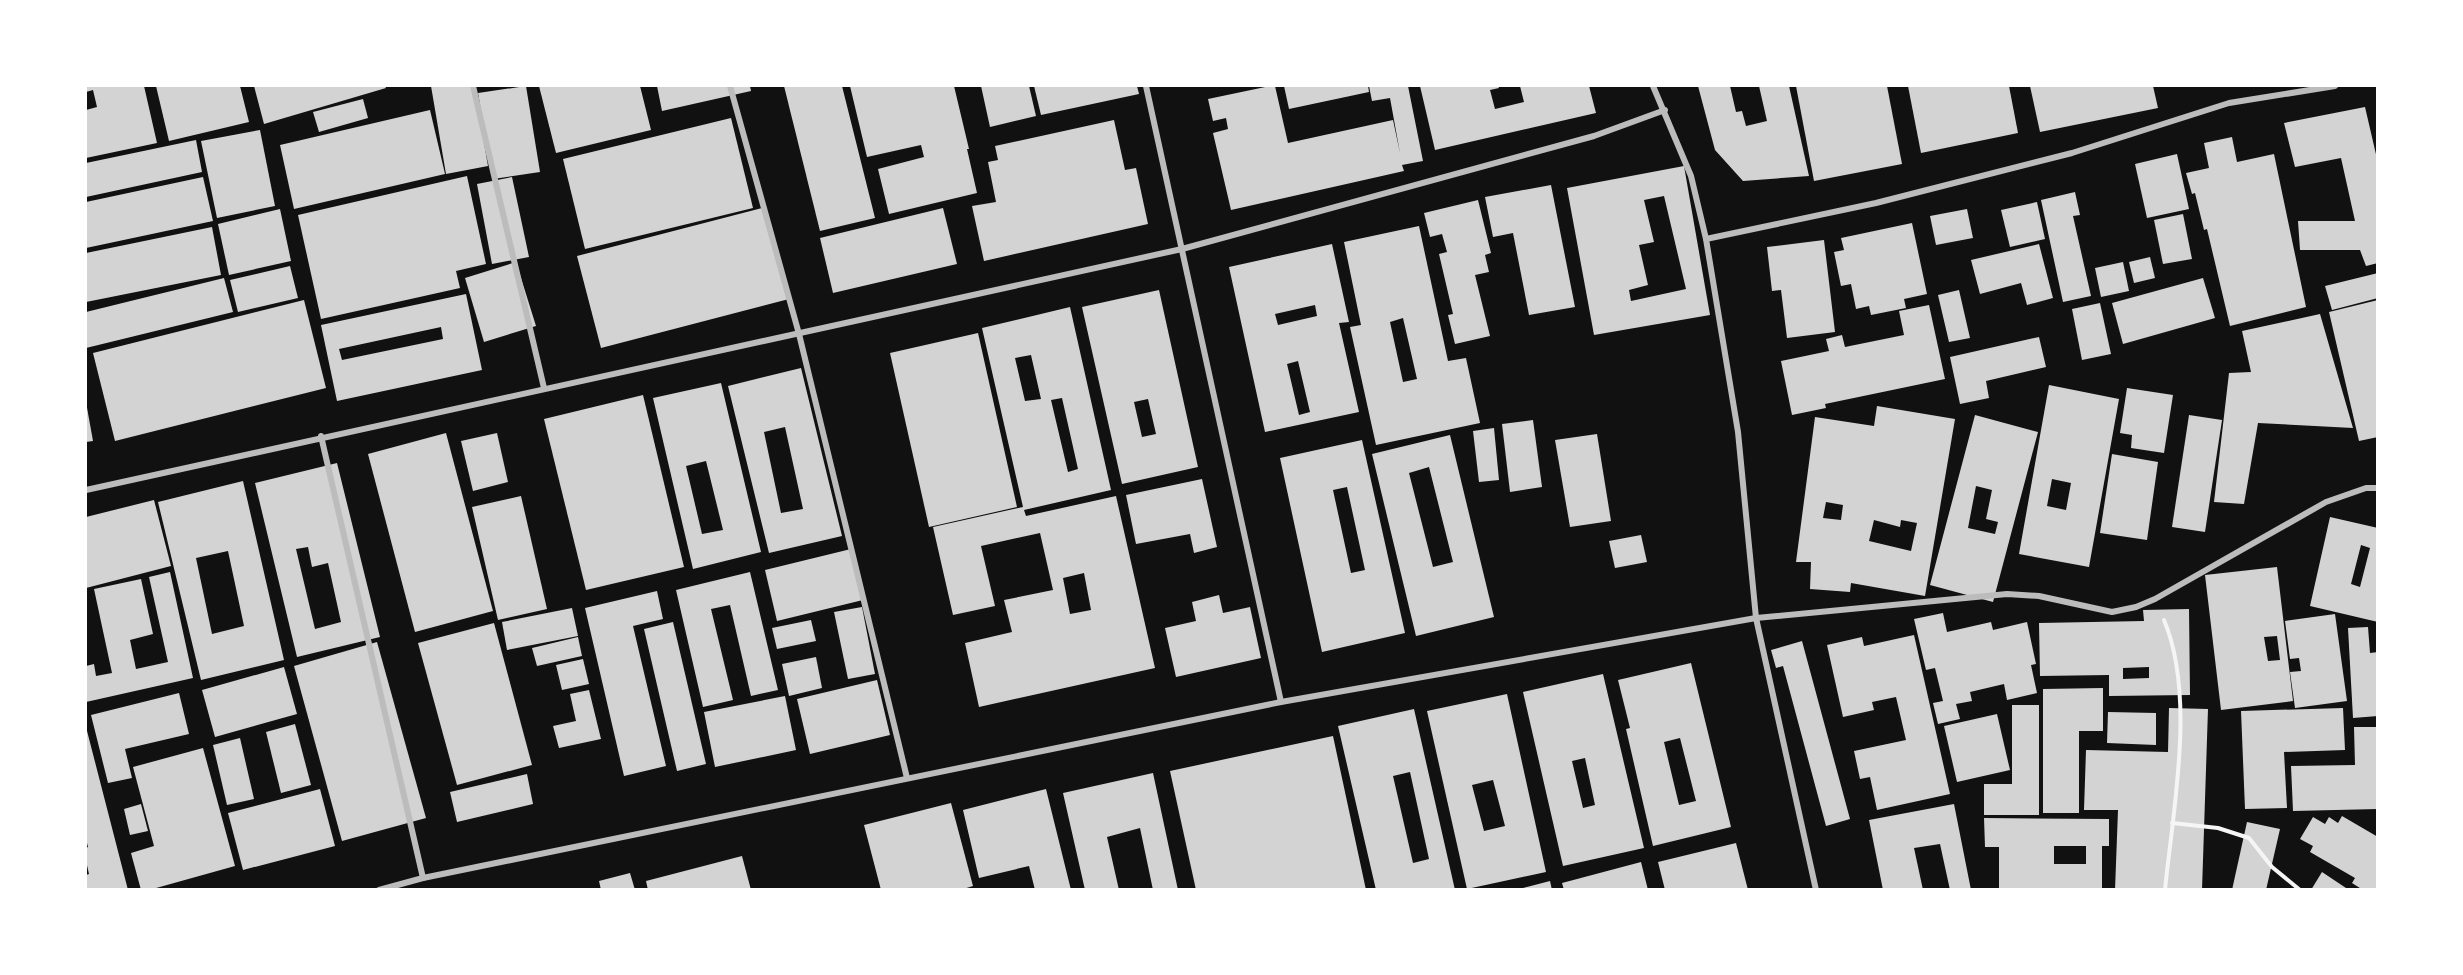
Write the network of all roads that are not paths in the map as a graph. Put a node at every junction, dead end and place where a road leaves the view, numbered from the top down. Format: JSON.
{"nodes":[{"id":1,"x":473,"y":86,"type":"edge"},
{"id":2,"x":730,"y":86,"type":"edge"},
{"id":3,"x":1146,"y":86,"type":"edge"},
{"id":4,"x":1653,"y":86,"type":"edge"},
{"id":5,"x":2335,"y":86,"type":"edge"},
{"id":6,"x":1665,"y":110,"type":"junction"},
{"id":7,"x":1706,"y":239,"type":"junction"},
{"id":8,"x":1182,"y":249,"type":"junction"},
{"id":9,"x":799,"y":334,"type":"junction"},
{"id":10,"x":544,"y":388,"type":"junction"},
{"id":11,"x":321,"y":436,"type":"junction"},
{"id":12,"x":2378,"y":488,"type":"edge"},
{"id":13,"x":86,"y":490,"type":"edge"},
{"id":14,"x":1756,"y":618,"type":"junction"},
{"id":15,"x":1281,"y":702,"type":"junction"},
{"id":16,"x":906,"y":778,"type":"junction"},
{"id":17,"x":423,"y":878,"type":"junction"},
{"id":18,"x":379,"y":890,"type":"edge"},
{"id":19,"x":1816,"y":890,"type":"edge"}],
"edges":[{"from":1,"to":10,"type":"street"},
{"from":2,"to":9,"type":"street"},
{"from":3,"to":8,"type":"street"},
{"from":4,"to":6,"type":"street"},
{"from":5,"to":7,"type":"street"},
{"from":6,"to":7,"type":"street"},
{"from":6,"to":8,"type":"street"},
{"from":7,"to":14,"type":"street"},
{"from":8,"to":9,"type":"street"},
{"from":8,"to":15,"type":"street"},
{"from":9,"to":10,"type":"street"},
{"from":9,"to":16,"type":"street"},
{"from":10,"to":11,"type":"street"},
{"from":11,"to":13,"type":"street"},
{"from":11,"to":17,"type":"street"},
{"from":12,"to":14,"type":"street"},
{"from":14,"to":15,"type":"street"},
{"from":14,"to":19,"type":"street"},
{"from":15,"to":16,"type":"street"},
{"from":16,"to":17,"type":"street"},
{"from":17,"to":18,"type":"street"}]}
